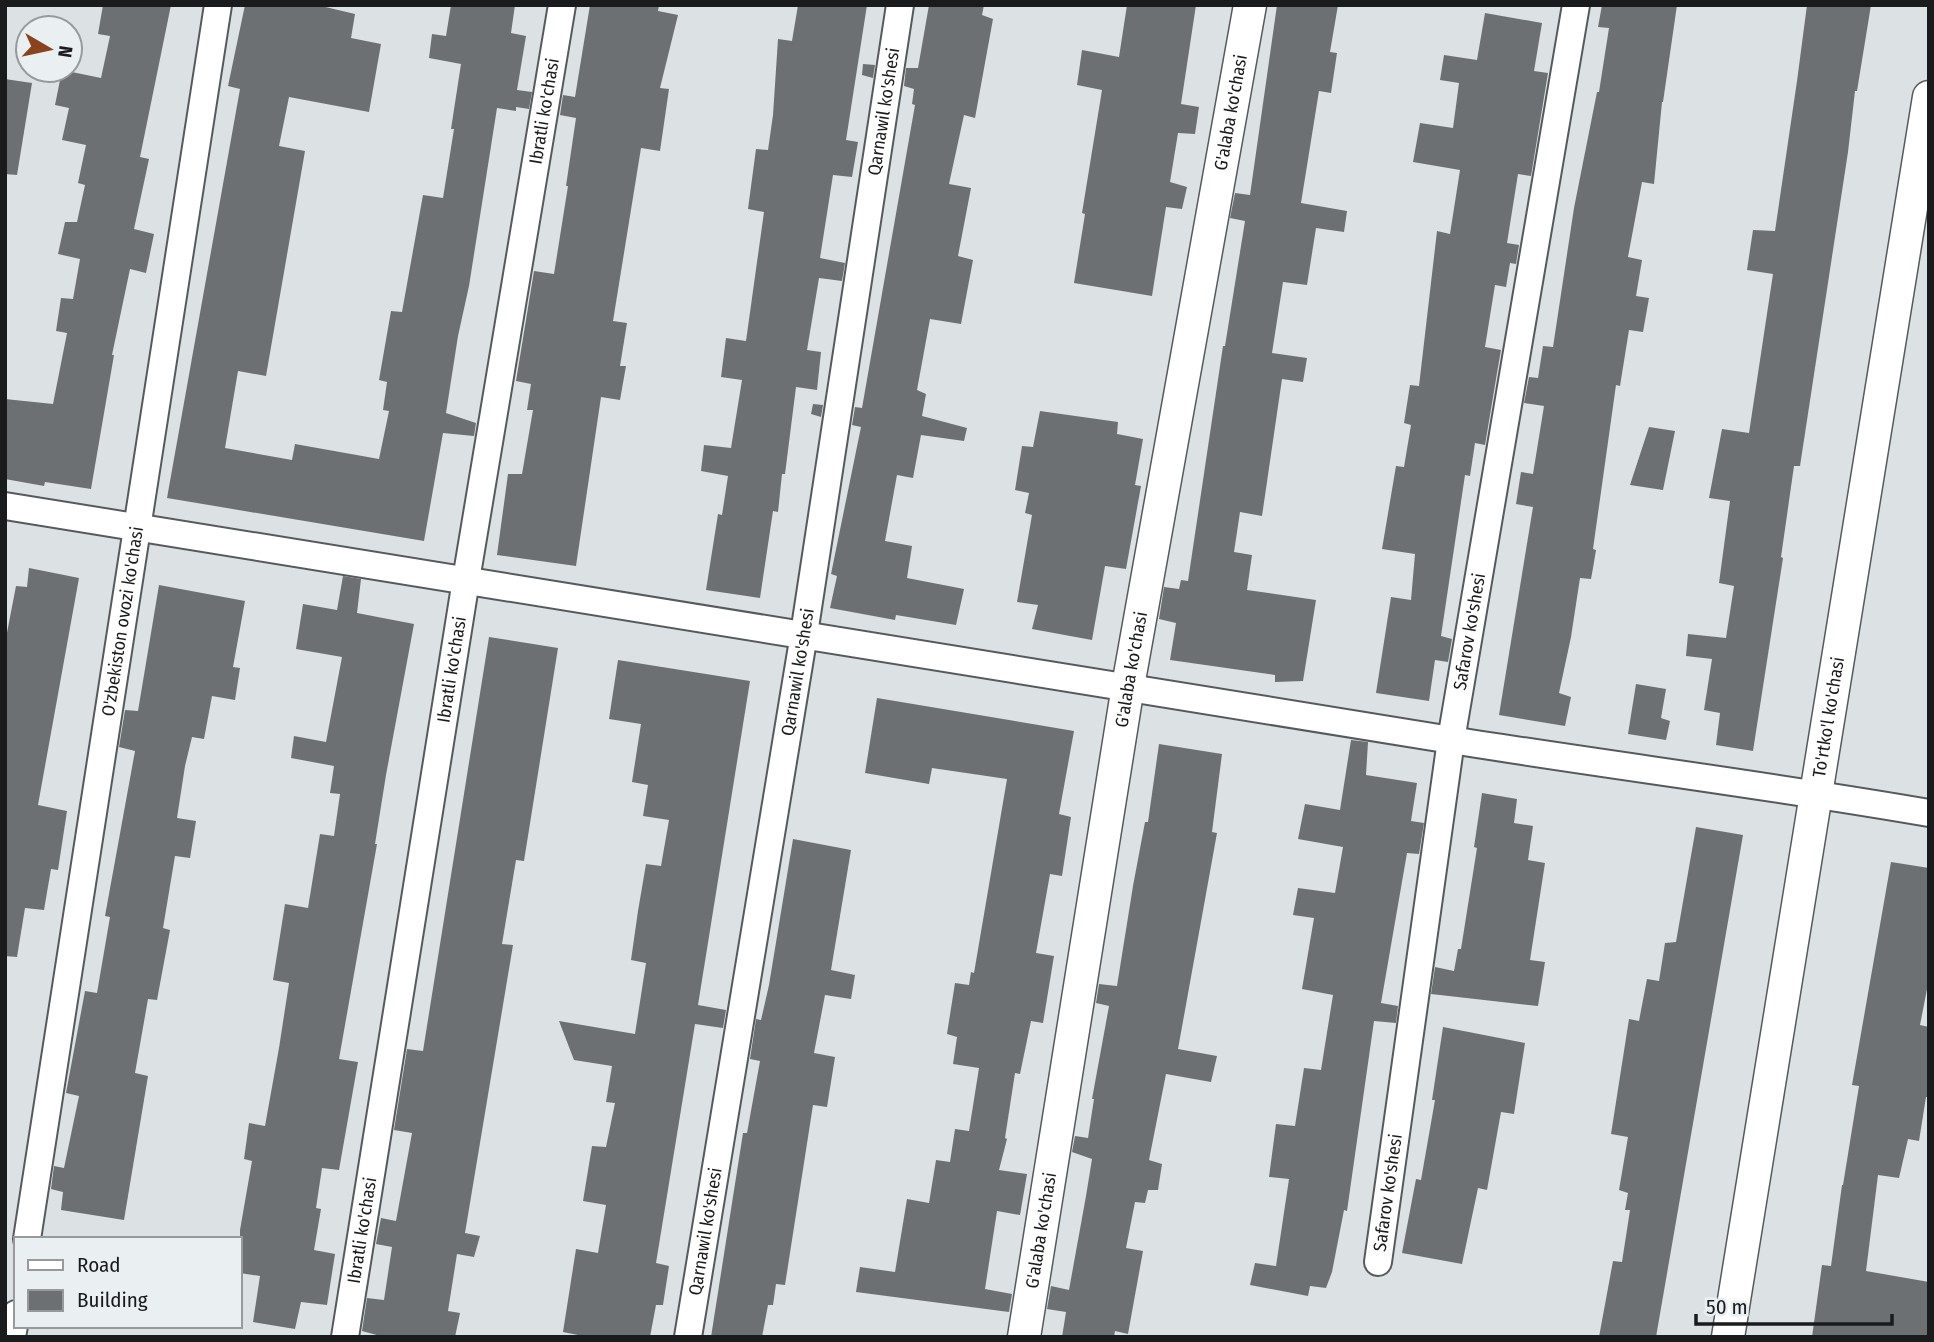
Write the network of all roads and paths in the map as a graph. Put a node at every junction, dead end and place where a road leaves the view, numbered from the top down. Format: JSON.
{"nodes":[{"id":1,"x":218,"y":5,"type":"edge"},
{"id":2,"x":562,"y":5,"type":"edge"},
{"id":3,"x":900,"y":5,"type":"edge"},
{"id":4,"x":1250,"y":5,"type":"edge"},
{"id":5,"x":1576,"y":5,"type":"edge"},
{"id":6,"x":1929,"y":97,"type":"edge"},
{"id":7,"x":5,"y":506,"type":"edge"},
{"id":8,"x":137,"y":527,"type":"junction"},
{"id":9,"x":466,"y":579,"type":"junction"},
{"id":10,"x":804,"y":634,"type":"junction"},
{"id":11,"x":1128,"y":686,"type":"junction"},
{"id":12,"x":1451,"y":740,"type":"junction"},
{"id":13,"x":1816,"y":793,"type":"junction"},
{"id":14,"x":1929,"y":813,"type":"edge"},
{"id":15,"x":27,"y":1237,"type":"edge"},
{"id":16,"x":1378,"y":1262,"type":"dead end"},
{"id":17,"x":345,"y":1337,"type":"edge"},
{"id":18,"x":688,"y":1337,"type":"edge"},
{"id":19,"x":1024,"y":1337,"type":"edge"},
{"id":20,"x":1728,"y":1337,"type":"edge"}],
"edges":[{"from":1,"to":8,"type":"street","name":"O'zbekiston ovozi ko'chasi"},
{"from":2,"to":9,"type":"street","name":"Ibratli ko'chasi"},
{"from":3,"to":10,"type":"street","name":"Qarnawil ko'shesi"},
{"from":4,"to":11,"type":"street","name":"G'alaba ko'chasi"},
{"from":5,"to":12,"type":"street","name":"Safarov ko'shesi"},
{"from":6,"to":13,"type":"street","name":"To'rtko'l ko'chasi"},
{"from":7,"to":8,"type":"street"},
{"from":8,"to":9,"type":"street"},
{"from":8,"to":15,"type":"street","name":"O'zbekiston ovozi ko'chasi"},
{"from":9,"to":10,"type":"street"},
{"from":9,"to":17,"type":"street","name":"Ibratli ko'chasi"},
{"from":10,"to":11,"type":"street"},
{"from":10,"to":18,"type":"street","name":"Qarnawil ko'shesi"},
{"from":11,"to":12,"type":"street"},
{"from":11,"to":19,"type":"street","name":"G'alaba ko'chasi"},
{"from":12,"to":13,"type":"street"},
{"from":12,"to":16,"type":"street","name":"Safarov ko'shesi"},
{"from":13,"to":14,"type":"street"},
{"from":13,"to":20,"type":"street","name":"To'rtko'l ko'chasi"}]}
